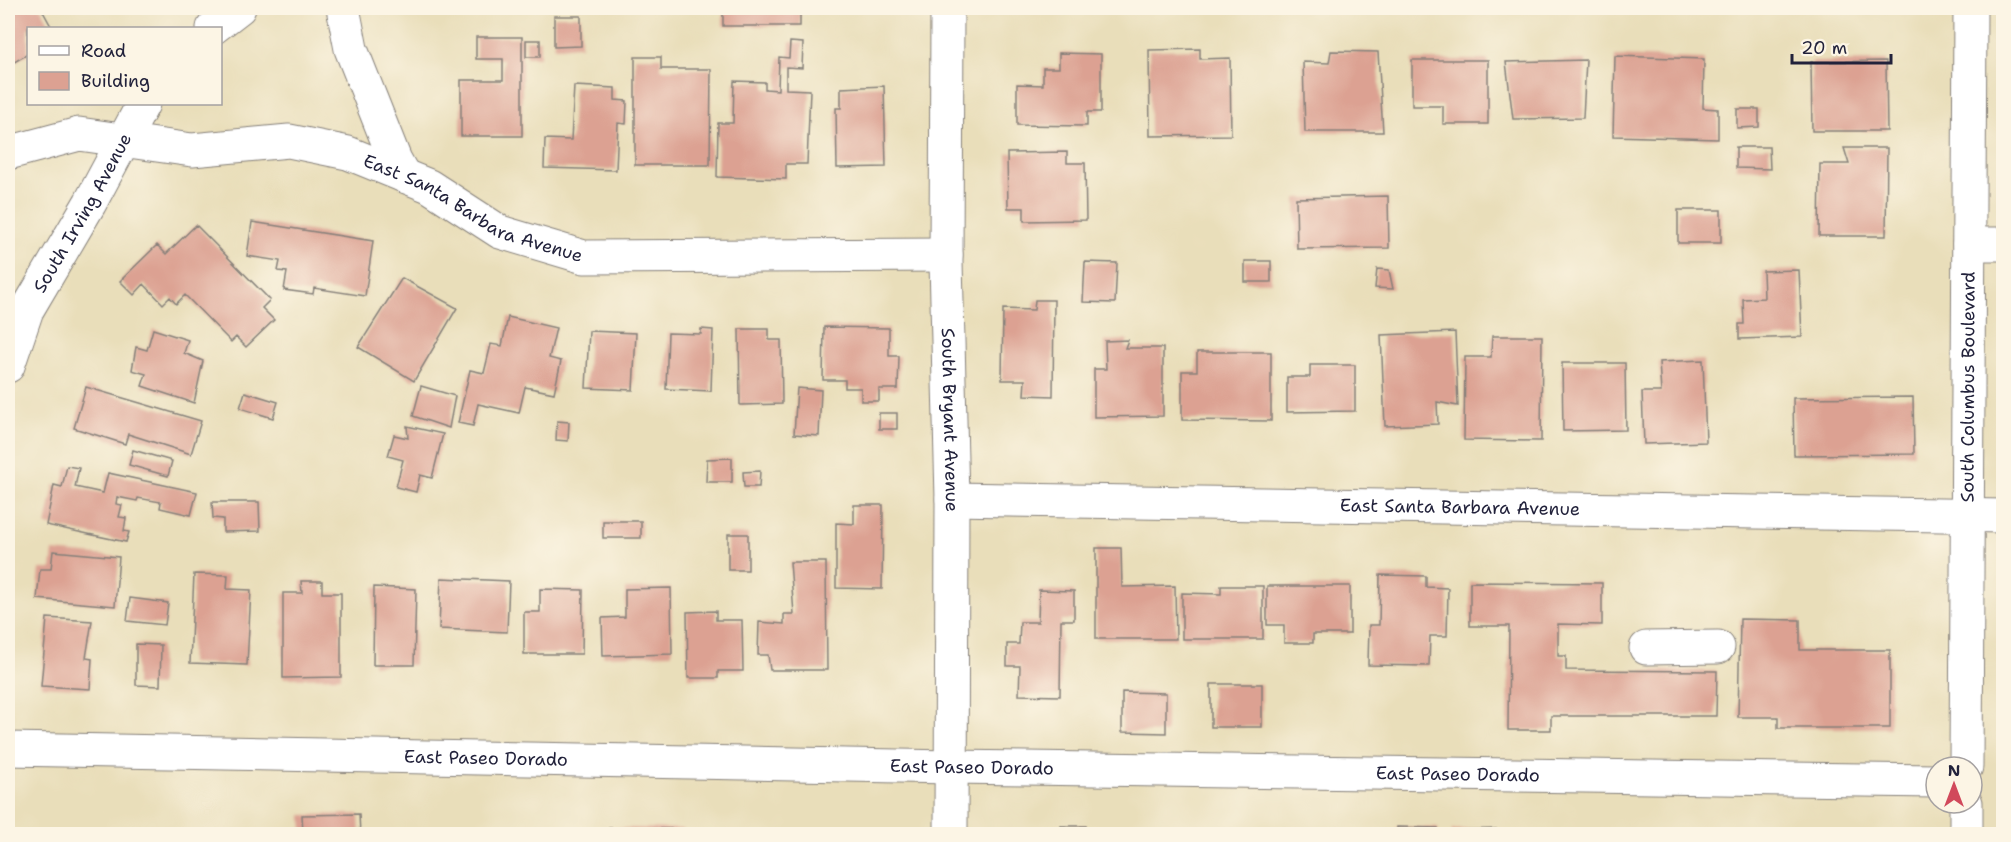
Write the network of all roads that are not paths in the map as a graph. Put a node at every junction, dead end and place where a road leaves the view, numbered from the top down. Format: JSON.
{"nodes":[{"id":1,"x":239,"y":8,"type":"edge"},
{"id":2,"x":343,"y":8,"type":"edge"},
{"id":3,"x":947,"y":8,"type":"edge"},
{"id":4,"x":1970,"y":8,"type":"edge"},
{"id":5,"x":214,"y":27,"type":"edge"},
{"id":6,"x":142,"y":105,"type":"edge"},
{"id":7,"x":123,"y":140,"type":"junction"},
{"id":8,"x":8,"y":153,"type":"edge"},
{"id":9,"x":404,"y":176,"type":"junction"},
{"id":10,"x":1969,"y":244,"type":"junction"},
{"id":11,"x":2004,"y":244,"type":"edge"},
{"id":12,"x":946,"y":255,"type":"junction"},
{"id":13,"x":9,"y":358,"type":"edge"},
{"id":14,"x":952,"y":499,"type":"junction"},
{"id":15,"x":1969,"y":516,"type":"junction"},
{"id":16,"x":2004,"y":516,"type":"edge"},
{"id":17,"x":1718,"y":647,"type":"dead end"},
{"id":18,"x":1646,"y":648,"type":"dead end"},
{"id":19,"x":8,"y":749,"type":"edge"},
{"id":20,"x":1966,"y":755,"type":"edge"},
{"id":21,"x":951,"y":767,"type":"junction"},
{"id":22,"x":1924,"y":781,"type":"edge"},
{"id":23,"x":1966,"y":815,"type":"edge"},
{"id":24,"x":951,"y":834,"type":"edge"},
{"id":25,"x":1966,"y":834,"type":"edge"}],
"edges":[{"from":1,"to":5,"type":"street"},
{"from":2,"to":9,"type":"street"},
{"from":3,"to":12,"type":"street","name":"South Bryant Avenue"},
{"from":4,"to":10,"type":"street","name":"South Columbus Boulevard"},
{"from":6,"to":7,"type":"street","name":"South Irving Avenue"},
{"from":7,"to":8,"type":"street","name":"East Santa Barbara Avenue"},
{"from":7,"to":9,"type":"street","name":"East Santa Barbara Avenue"},
{"from":7,"to":13,"type":"street","name":"South Irving Avenue"},
{"from":9,"to":12,"type":"street","name":"East Santa Barbara Avenue"},
{"from":10,"to":11,"type":"street"},
{"from":10,"to":15,"type":"street","name":"South Columbus Boulevard"},
{"from":12,"to":14,"type":"street","name":"South Bryant Avenue"},
{"from":14,"to":15,"type":"street","name":"East Santa Barbara Avenue"},
{"from":14,"to":21,"type":"street","name":"South Bryant Avenue"},
{"from":15,"to":16,"type":"street","name":"East Santa Barbara Avenue"},
{"from":15,"to":20,"type":"street","name":"South Columbus Boulevard"},
{"from":17,"to":18,"type":"street"},
{"from":19,"to":21,"type":"street","name":"East Paseo Dorado"},
{"from":21,"to":22,"type":"street","name":"East Paseo Dorado"},
{"from":21,"to":24,"type":"street","name":"South Bryant Avenue"},
{"from":23,"to":25,"type":"street"}]}
